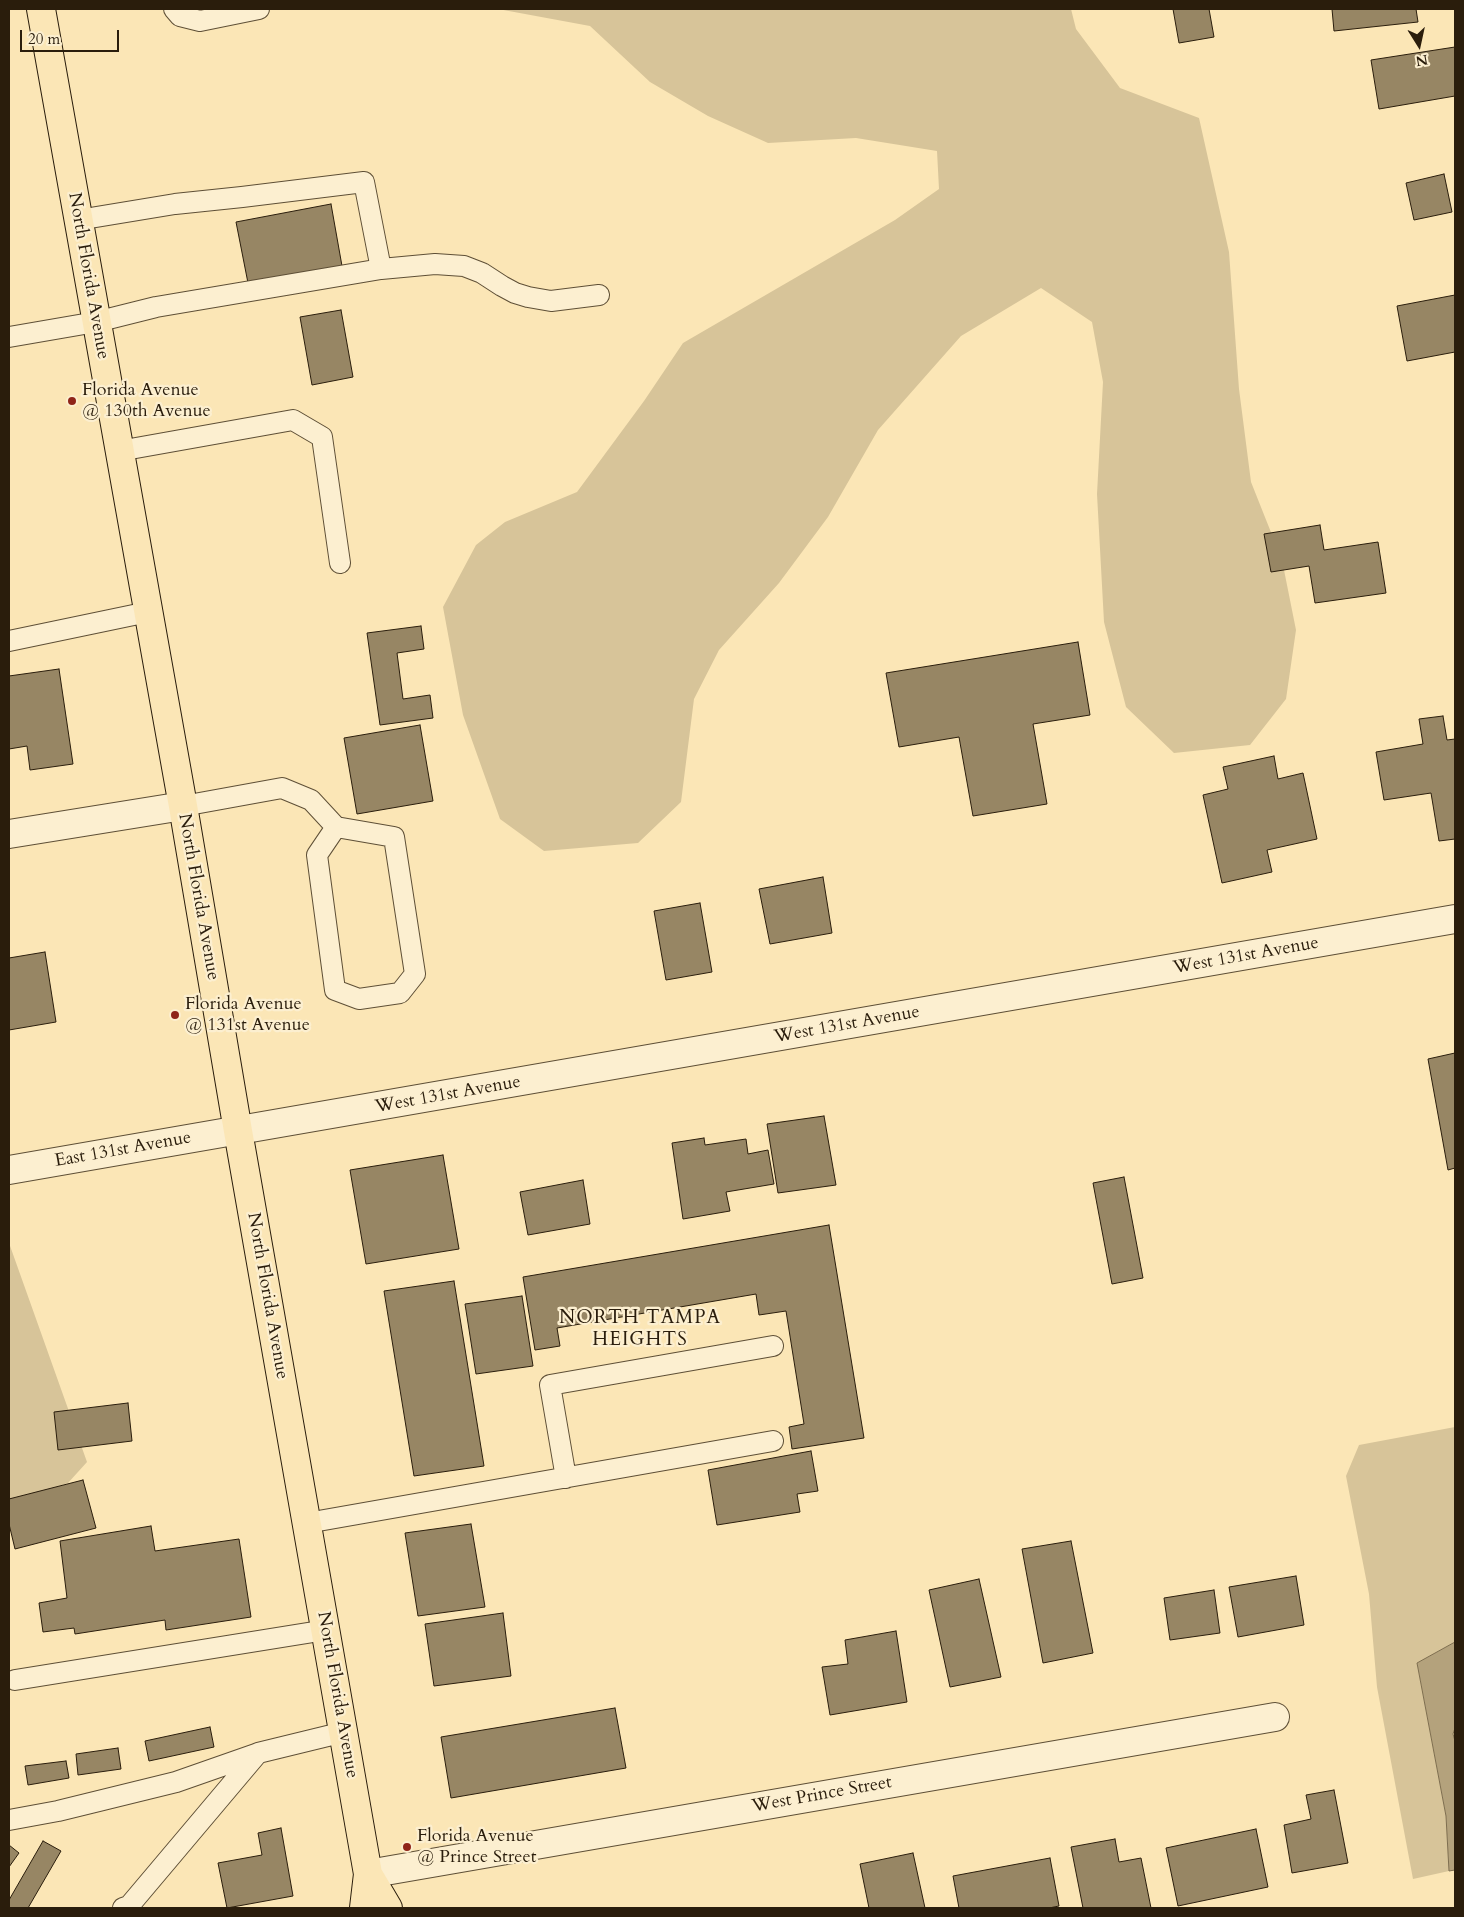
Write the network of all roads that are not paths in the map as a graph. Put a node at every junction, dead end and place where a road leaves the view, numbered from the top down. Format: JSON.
{"nodes":[{"id":1,"x":42,"y":9,"type":"edge"},
{"id":2,"x":174,"y":9,"type":"edge"},
{"id":3,"x":259,"y":9,"type":"edge"},
{"id":4,"x":78,"y":220,"type":"junction"},
{"id":5,"x":381,"y":269,"type":"junction"},
{"id":6,"x":599,"y":295,"type":"dead end"},
{"id":7,"x":96,"y":322,"type":"junction"},
{"id":8,"x":9,"y":337,"type":"edge"},
{"id":9,"x":119,"y":451,"type":"junction"},
{"id":10,"x":340,"y":563,"type":"dead end"},
{"id":11,"x":148,"y":612,"type":"junction"},
{"id":12,"x":9,"y":640,"type":"edge"},
{"id":13,"x":183,"y":806,"type":"junction"},
{"id":14,"x":336,"y":827,"type":"junction"},
{"id":15,"x":9,"y":834,"type":"edge"},
{"id":16,"x":1455,"y":919,"type":"edge"},
{"id":17,"x":238,"y":1131,"type":"junction"},
{"id":18,"x":9,"y":1170,"type":"edge"},
{"id":19,"x":773,"y":1346,"type":"dead end"},
{"id":20,"x":773,"y":1441,"type":"dead end"},
{"id":21,"x":566,"y":1478,"type":"junction"},
{"id":22,"x":307,"y":1523,"type":"junction"},
{"id":23,"x":326,"y":1630,"type":"junction"},
{"id":24,"x":16,"y":1680,"type":"dead end"},
{"id":25,"x":1276,"y":1718,"type":"dead end"},
{"id":26,"x":344,"y":1732,"type":"junction"},
{"id":27,"x":258,"y":1753,"type":"junction"},
{"id":28,"x":9,"y":1820,"type":"edge"},
{"id":29,"x":368,"y":1874,"type":"junction"},
{"id":30,"x":123,"y":1908,"type":"edge"},
{"id":31,"x":364,"y":1908,"type":"edge"},
{"id":32,"x":388,"y":1908,"type":"edge"}],
"edges":[{"from":1,"to":4,"type":"main road","name":"North Florida Avenue"},
{"from":2,"to":3,"type":"lane"},
{"from":4,"to":5,"type":"lane"},
{"from":4,"to":7,"type":"main road","name":"North Florida Avenue"},
{"from":5,"to":6,"type":"lane"},
{"from":5,"to":7,"type":"lane"},
{"from":7,"to":8,"type":"lane"},
{"from":7,"to":9,"type":"main road","name":"North Florida Avenue"},
{"from":9,"to":10,"type":"lane"},
{"from":9,"to":11,"type":"main road","name":"North Florida Avenue"},
{"from":11,"to":12,"type":"lane"},
{"from":11,"to":13,"type":"main road","name":"North Florida Avenue"},
{"from":13,"to":14,"type":"lane"},
{"from":13,"to":15,"type":"street"},
{"from":13,"to":17,"type":"main road","name":"North Florida Avenue"},
{"from":14,"to":14,"type":"lane"},
{"from":16,"to":17,"type":"street","name":"West 131st Avenue"},
{"from":17,"to":18,"type":"street","name":"East 131st Avenue"},
{"from":17,"to":22,"type":"main road","name":"North Florida Avenue"},
{"from":19,"to":21,"type":"lane"},
{"from":20,"to":21,"type":"lane"},
{"from":21,"to":22,"type":"lane"},
{"from":22,"to":23,"type":"main road","name":"North Florida Avenue"},
{"from":23,"to":24,"type":"lane"},
{"from":23,"to":26,"type":"main road","name":"North Florida Avenue"},
{"from":25,"to":29,"type":"street","name":"West Prince Street"},
{"from":26,"to":27,"type":"lane"},
{"from":26,"to":29,"type":"main road","name":"North Florida Avenue"},
{"from":27,"to":28,"type":"lane"},
{"from":27,"to":30,"type":"lane"},
{"from":29,"to":31,"type":"main road","name":"North Florida Avenue"},
{"from":29,"to":32,"type":"main road","name":"North Florida Avenue"}]}
